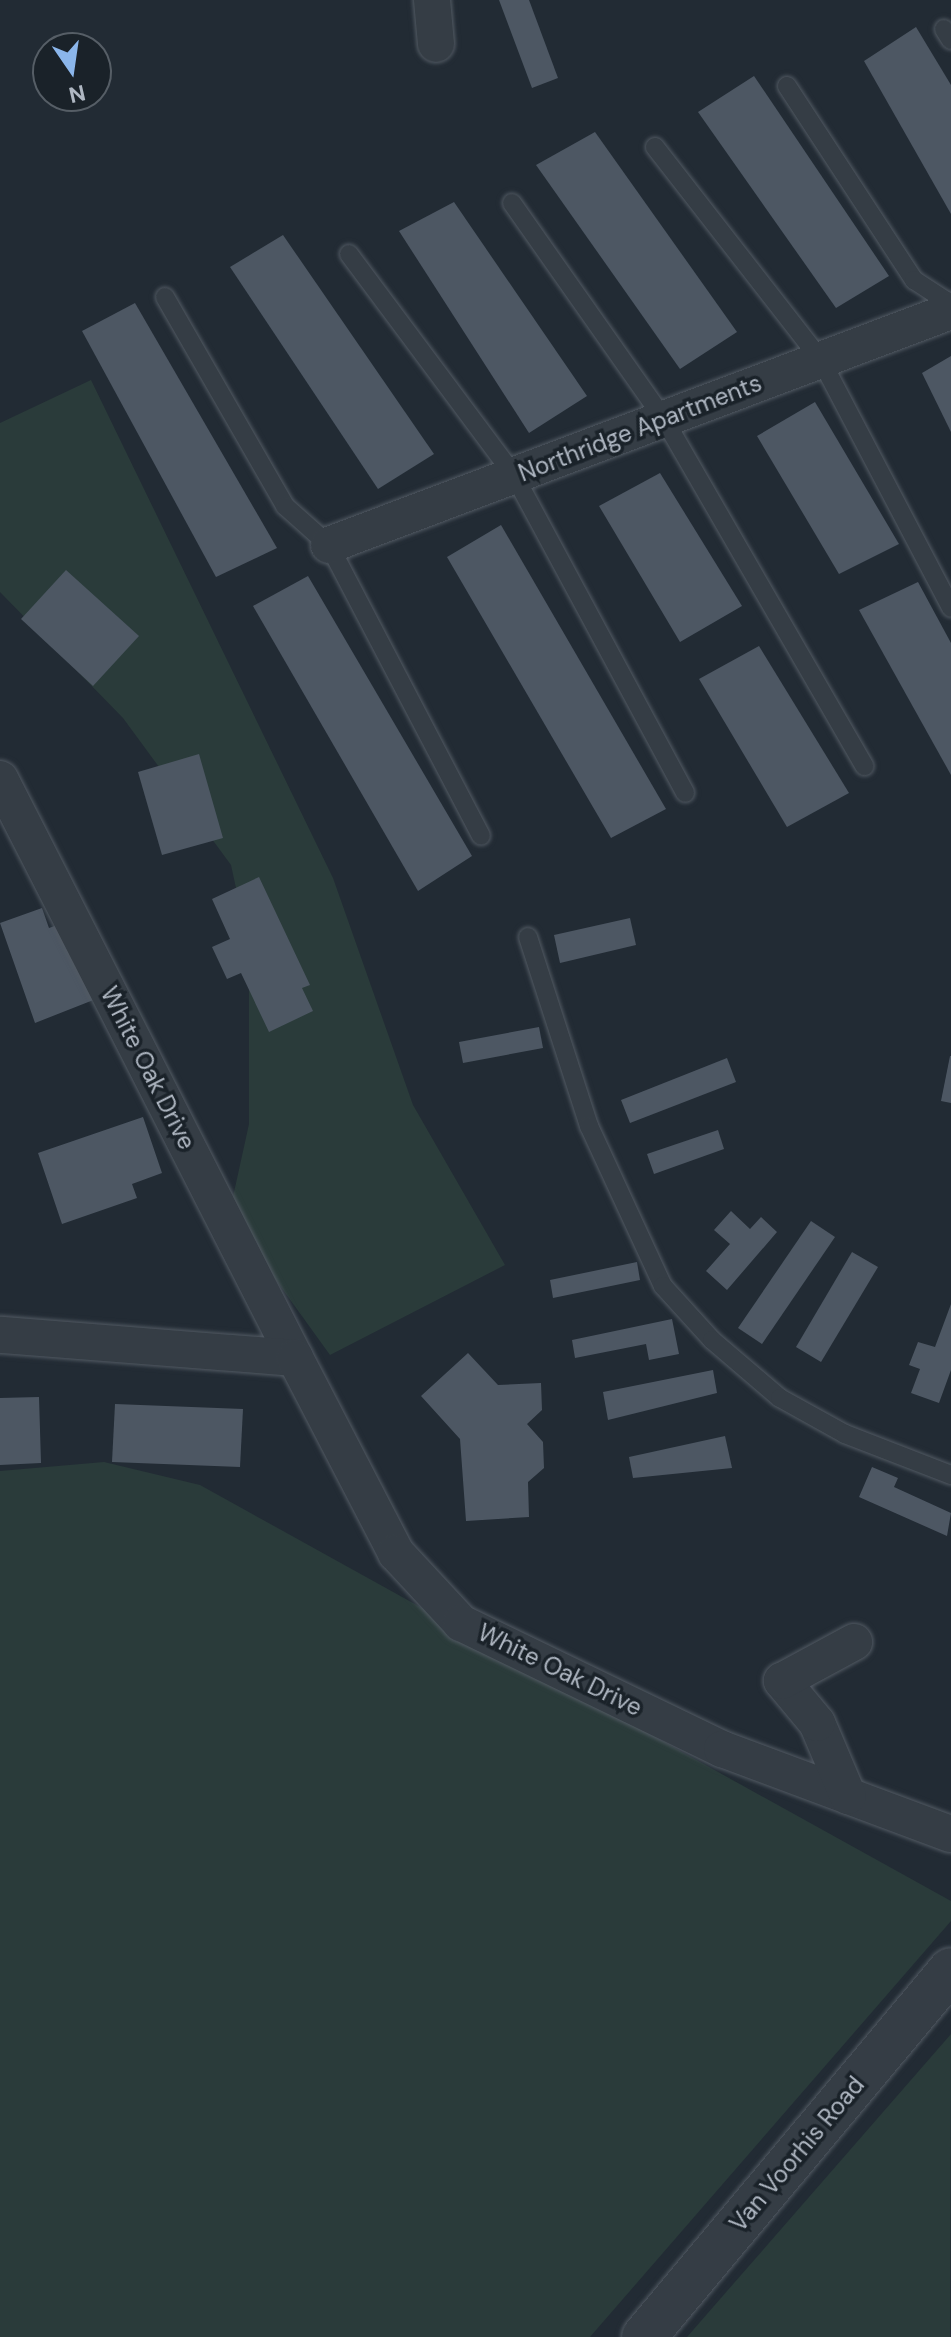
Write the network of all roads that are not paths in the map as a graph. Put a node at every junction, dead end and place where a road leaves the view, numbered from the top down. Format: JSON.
{"nodes":[{"id":1,"x":432,"y":0,"type":"edge"},
{"id":2,"x":436,"y":44,"type":"dead end"},
{"id":3,"x":787,"y":86,"type":"dead end"},
{"id":4,"x":655,"y":147,"type":"dead end"},
{"id":5,"x":512,"y":203,"type":"dead end"},
{"id":6,"x":349,"y":254,"type":"dead end"},
{"id":7,"x":165,"y":297,"type":"dead end"},
{"id":8,"x":951,"y":304,"type":"edge"},
{"id":9,"x":951,"y":311,"type":"edge"},
{"id":10,"x":821,"y":360,"type":"junction"},
{"id":11,"x":664,"y":419,"type":"junction"},
{"id":12,"x":514,"y":475,"type":"junction"},
{"id":13,"x":329,"y":545,"type":"junction"},
{"id":14,"x":951,"y":608,"type":"edge"},
{"id":15,"x":864,"y":766,"type":"dead end"},
{"id":16,"x":0,"y":779,"type":"edge"},
{"id":17,"x":685,"y":793,"type":"dead end"},
{"id":18,"x":481,"y":836,"type":"dead end"},
{"id":19,"x":528,"y":937,"type":"dead end"},
{"id":20,"x":0,"y":1335,"type":"edge"},
{"id":21,"x":295,"y":1358,"type":"junction"},
{"id":22,"x":951,"y":1475,"type":"edge"},
{"id":23,"x":854,"y":1642,"type":"dead end"},
{"id":24,"x":848,"y":1796,"type":"junction"},
{"id":25,"x":951,"y":1834,"type":"edge"},
{"id":26,"x":951,"y":1970,"type":"edge"},
{"id":27,"x":644,"y":2337,"type":"edge"}],
"edges":[{"from":1,"to":2,"type":"street"},
{"from":3,"to":8,"type":"lane"},
{"from":4,"to":10,"type":"lane"},
{"from":5,"to":11,"type":"lane"},
{"from":6,"to":12,"type":"lane"},
{"from":7,"to":13,"type":"lane"},
{"from":9,"to":10,"type":"street","name":"Northridge Apartments"},
{"from":10,"to":11,"type":"street","name":"Northridge Apartments"},
{"from":10,"to":14,"type":"lane"},
{"from":11,"to":12,"type":"street","name":"Northridge Apartments"},
{"from":11,"to":15,"type":"lane"},
{"from":12,"to":13,"type":"street","name":"Northridge Apartments"},
{"from":12,"to":17,"type":"lane"},
{"from":13,"to":18,"type":"lane"},
{"from":16,"to":21,"type":"street","name":"White Oak Drive"},
{"from":19,"to":22,"type":"lane"},
{"from":20,"to":21,"type":"street"},
{"from":21,"to":24,"type":"street","name":"White Oak Drive"},
{"from":23,"to":24,"type":"street"},
{"from":24,"to":25,"type":"street","name":"White Oak Drive"},
{"from":26,"to":27,"type":"street","name":"Van Voorhis Road"}]}
